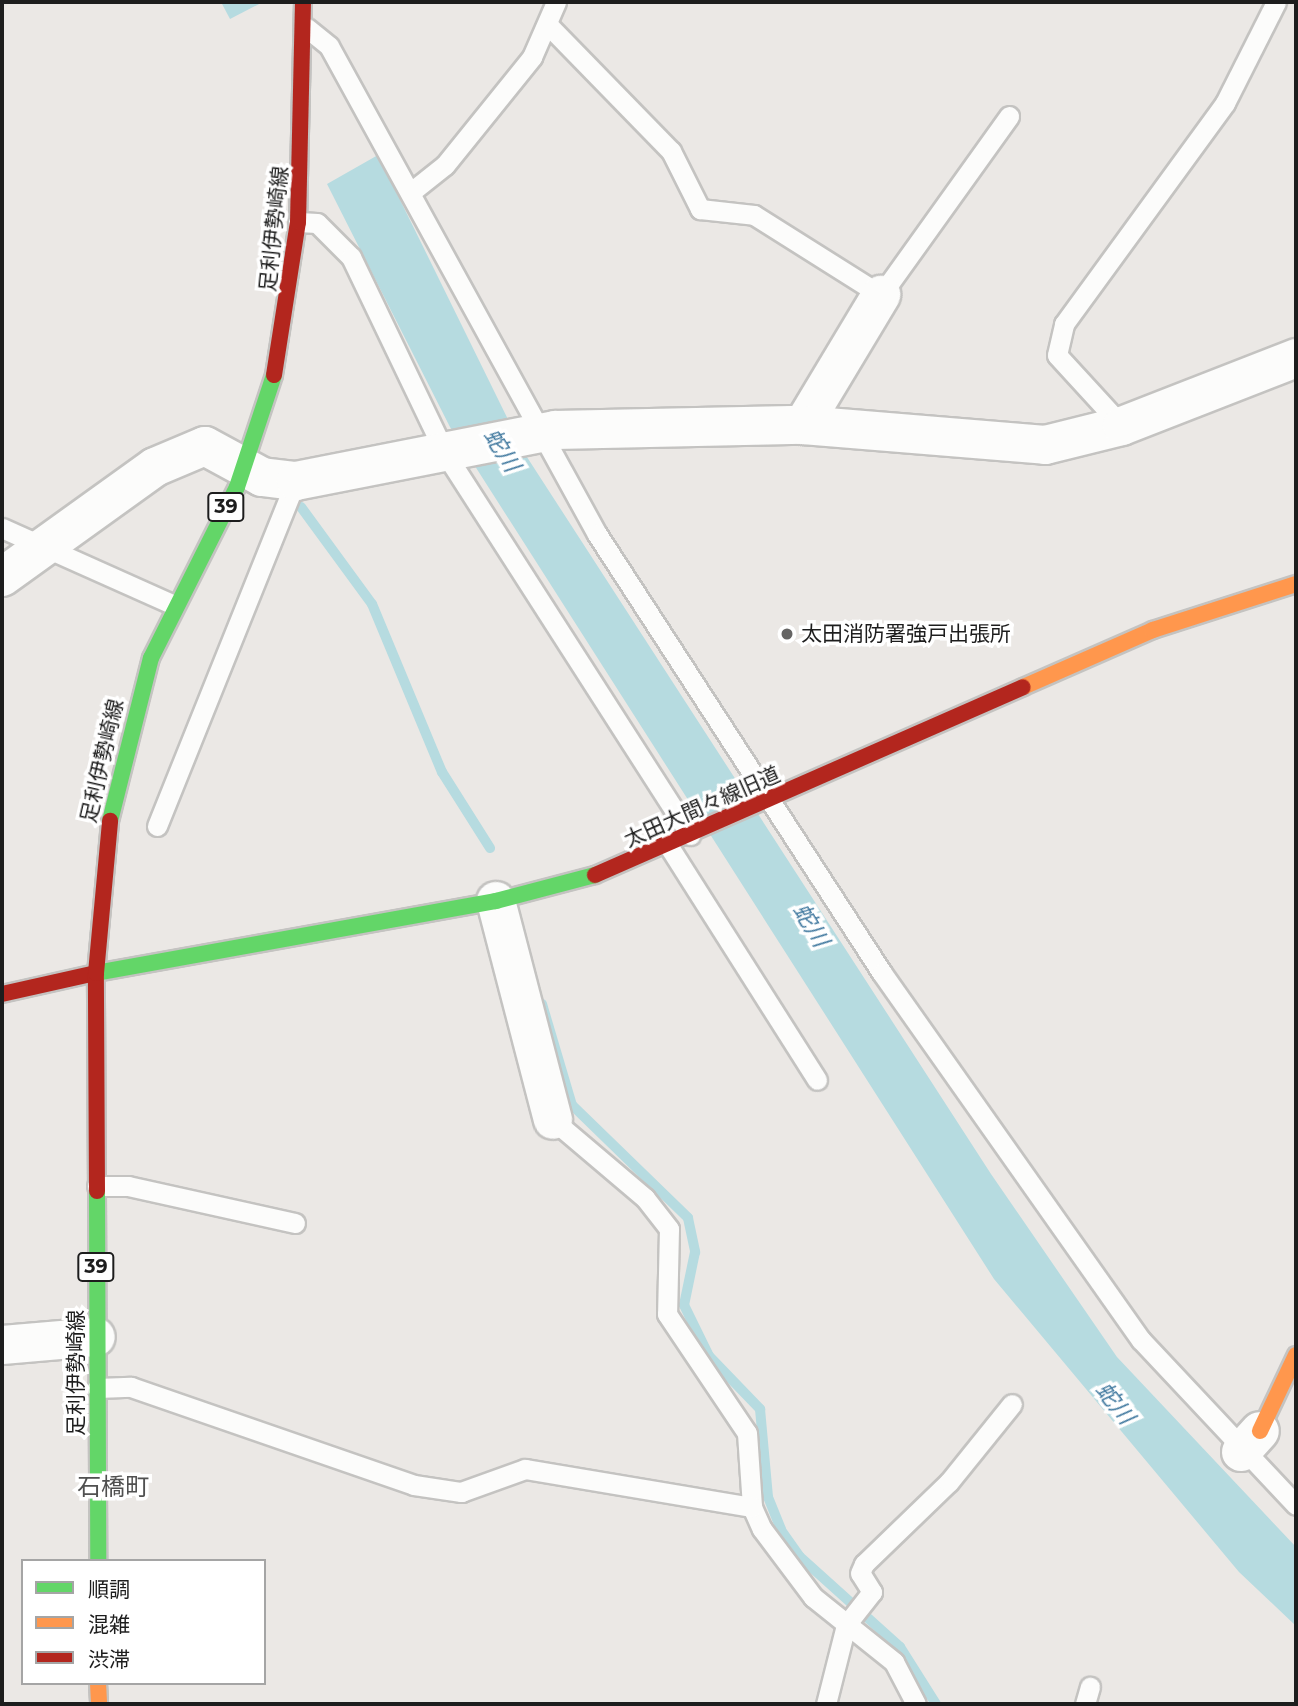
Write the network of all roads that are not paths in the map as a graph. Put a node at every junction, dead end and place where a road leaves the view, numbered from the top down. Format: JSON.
{"nodes":[{"id":1,"x":303,"y":2,"type":"edge"},
{"id":2,"x":556,"y":2,"type":"edge"},
{"id":3,"x":1276,"y":2,"type":"edge"},
{"id":4,"x":548,"y":25,"type":"junction"},
{"id":5,"x":307,"y":28,"type":"junction"},
{"id":6,"x":1009,"y":116,"type":"dead end"},
{"id":7,"x":411,"y":192,"type":"junction"},
{"id":8,"x":298,"y":222,"type":"junction"},
{"id":9,"x":881,"y":295,"type":"junction"},
{"id":10,"x":1296,"y":358,"type":"edge"},
{"id":11,"x":803,"y":425,"type":"junction"},
{"id":12,"x":1122,"y":426,"type":"junction"},
{"id":13,"x":531,"y":433,"type":"junction"},
{"id":14,"x":451,"y":452,"type":"junction"},
{"id":15,"x":243,"y":468,"type":"junction"},
{"id":16,"x":296,"y":481,"type":"junction"},
{"id":17,"x":2,"y":528,"type":"edge"},
{"id":18,"x":43,"y":549,"type":"junction"},
{"id":19,"x":2,"y":577,"type":"edge"},
{"id":20,"x":1296,"y":584,"type":"edge"},
{"id":21,"x":174,"y":606,"type":"junction"},
{"id":22,"x":770,"y":800,"type":"junction"},
{"id":23,"x":157,"y":827,"type":"dead end"},
{"id":24,"x":695,"y":833,"type":"junction"},
{"id":25,"x":668,"y":845,"type":"junction"},
{"id":26,"x":496,"y":901,"type":"junction"},
{"id":27,"x":96,"y":973,"type":"junction"},
{"id":28,"x":2,"y":993,"type":"edge"},
{"id":29,"x":817,"y":1080,"type":"dead end"},
{"id":30,"x":553,"y":1120,"type":"joint"},
{"id":31,"x":97,"y":1186,"type":"junction"},
{"id":32,"x":295,"y":1223,"type":"dead end"},
{"id":33,"x":96,"y":1337,"type":"junction"},
{"id":34,"x":2,"y":1345,"type":"edge"},
{"id":35,"x":1296,"y":1355,"type":"edge"},
{"id":36,"x":97,"y":1388,"type":"junction"},
{"id":37,"x":1012,"y":1404,"type":"dead end"},
{"id":38,"x":1250,"y":1442,"type":"junction"},
{"id":39,"x":1296,"y":1505,"type":"edge"},
{"id":40,"x":752,"y":1507,"type":"junction"},
{"id":41,"x":98,"y":1559,"type":"edge"},
{"id":42,"x":846,"y":1625,"type":"junction"},
{"id":43,"x":99,"y":1685,"type":"edge"},
{"id":44,"x":99,"y":1704,"type":"edge"},
{"id":45,"x":827,"y":1704,"type":"edge"},
{"id":46,"x":916,"y":1704,"type":"edge"}],
"edges":[{"from":1,"to":5,"type":"main road","name":"足利伊勢崎線","number":"39"},
{"from":2,"to":4,"type":"lane"},
{"from":3,"to":12,"type":"lane"},
{"from":4,"to":7,"type":"lane"},
{"from":4,"to":9,"type":"lane"},
{"from":5,"to":7,"type":"lane"},
{"from":5,"to":8,"type":"main road","name":"足利伊勢崎線","number":"39"},
{"from":6,"to":9,"type":"lane"},
{"from":7,"to":13,"type":"lane"},
{"from":8,"to":14,"type":"lane"},
{"from":8,"to":15,"type":"main road","name":"足利伊勢崎線","number":"39"},
{"from":9,"to":11,"type":"street"},
{"from":10,"to":12,"type":"street"},
{"from":11,"to":12,"type":"street"},
{"from":11,"to":13,"type":"street"},
{"from":13,"to":14,"type":"street"},
{"from":13,"to":22,"type":"lane"},
{"from":14,"to":16,"type":"street"},
{"from":14,"to":24,"type":"lane"},
{"from":15,"to":16,"type":"street"},
{"from":15,"to":18,"type":"street"},
{"from":15,"to":21,"type":"main road","name":"足利伊勢崎線","number":"39"},
{"from":16,"to":23,"type":"lane"},
{"from":17,"to":18,"type":"lane"},
{"from":18,"to":19,"type":"street"},
{"from":18,"to":21,"type":"lane"},
{"from":20,"to":22,"type":"main road","name":"太田大間々線旧道"},
{"from":21,"to":27,"type":"main road","name":"足利伊勢崎線","number":"39"},
{"from":22,"to":24,"type":"main road","name":"太田大間々線旧道"},
{"from":22,"to":38,"type":"lane"},
{"from":24,"to":25,"type":"main road","name":"太田大間々線旧道"},
{"from":25,"to":26,"type":"main road","name":"太田大間々線旧道"},
{"from":25,"to":29,"type":"lane"},
{"from":26,"to":27,"type":"main road","name":"太田大間々線旧道"},
{"from":26,"to":30,"type":"street"},
{"from":27,"to":28,"type":"main road","name":"太田大間々線旧道"},
{"from":27,"to":31,"type":"main road","name":"足利伊勢崎線","number":"39"},
{"from":30,"to":40,"type":"lane"},
{"from":31,"to":32,"type":"lane"},
{"from":31,"to":33,"type":"main road","name":"足利伊勢崎線","number":"39"},
{"from":33,"to":34,"type":"street"},
{"from":33,"to":36,"type":"main road","name":"足利伊勢崎線","number":"39"},
{"from":35,"to":38,"type":"main road"},
{"from":36,"to":40,"type":"lane"},
{"from":36,"to":41,"type":"main road","name":"足利伊勢崎線","number":"39"},
{"from":37,"to":42,"type":"lane"},
{"from":38,"to":39,"type":"lane"},
{"from":40,"to":42,"type":"lane"},
{"from":42,"to":45,"type":"lane"},
{"from":42,"to":46,"type":"lane"},
{"from":43,"to":44,"type":"main road"}]}
